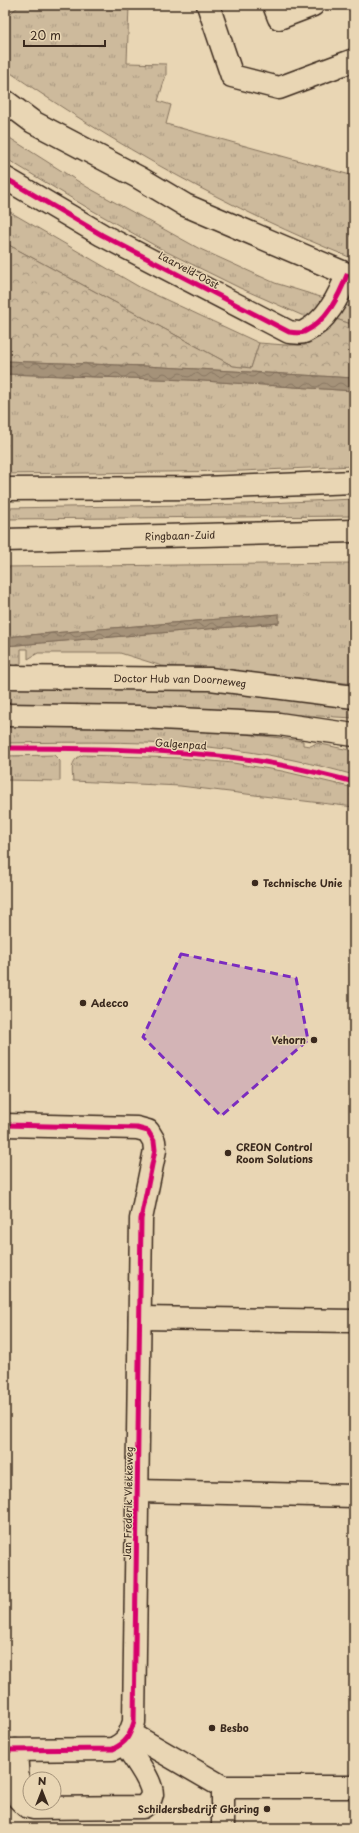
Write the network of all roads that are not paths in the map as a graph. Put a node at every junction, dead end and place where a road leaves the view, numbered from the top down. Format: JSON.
{"nodes":[{"id":1,"x":208,"y":5,"type":"edge"},
{"id":2,"x":274,"y":5,"type":"edge"},
{"id":3,"x":313,"y":5,"type":"edge"},
{"id":4,"x":354,"y":60,"type":"edge"},
{"id":5,"x":5,"y":101,"type":"edge"},
{"id":6,"x":5,"y":178,"type":"edge"},
{"id":7,"x":351,"y":276,"type":"edge"},
{"id":8,"x":354,"y":482,"type":"edge"},
{"id":9,"x":5,"y":489,"type":"edge"},
{"id":10,"x":354,"y":531,"type":"edge"},
{"id":11,"x":5,"y":540,"type":"edge"},
{"id":12,"x":5,"y":677,"type":"edge"},
{"id":13,"x":354,"y":696,"type":"edge"},
{"id":14,"x":5,"y":715,"type":"edge"},
{"id":15,"x":354,"y":735,"type":"edge"},
{"id":16,"x":5,"y":1125,"type":"edge"},
{"id":17,"x":140,"y":1318,"type":"junction"},
{"id":18,"x":354,"y":1322,"type":"edge"},
{"id":19,"x":137,"y":1492,"type":"junction"},
{"id":20,"x":354,"y":1496,"type":"edge"},
{"id":21,"x":127,"y":1738,"type":"junction"},
{"id":22,"x":11,"y":1750,"type":"edge"},
{"id":23,"x":223,"y":1787,"type":"junction"},
{"id":24,"x":354,"y":1787,"type":"edge"},
{"id":25,"x":224,"y":1828,"type":"edge"}],
"edges":[{"from":1,"to":4,"type":"street"},
{"from":2,"to":3,"type":"street"},
{"from":5,"to":7,"type":"street","name":"Laarveld-Oost"},
{"from":6,"to":7,"type":"street","name":"Laarveld-Oost"},
{"from":8,"to":9,"type":"street"},
{"from":10,"to":11,"type":"street","name":"Ringbaan-Zuid"},
{"from":12,"to":13,"type":"street","name":"Doctor Hub van Doorneweg"},
{"from":14,"to":15,"type":"street"},
{"from":16,"to":17,"type":"street","name":"Jan Frederik Vlekkeweg"},
{"from":17,"to":18,"type":"street"},
{"from":17,"to":19,"type":"street","name":"Jan Frederik Vlekkeweg"},
{"from":19,"to":20,"type":"street"},
{"from":19,"to":21,"type":"street","name":"Jan Frederik Vlekkeweg"},
{"from":21,"to":22,"type":"street"},
{"from":21,"to":22,"type":"street"},
{"from":21,"to":23,"type":"street"},
{"from":23,"to":24,"type":"street"},
{"from":23,"to":25,"type":"street"}]}
